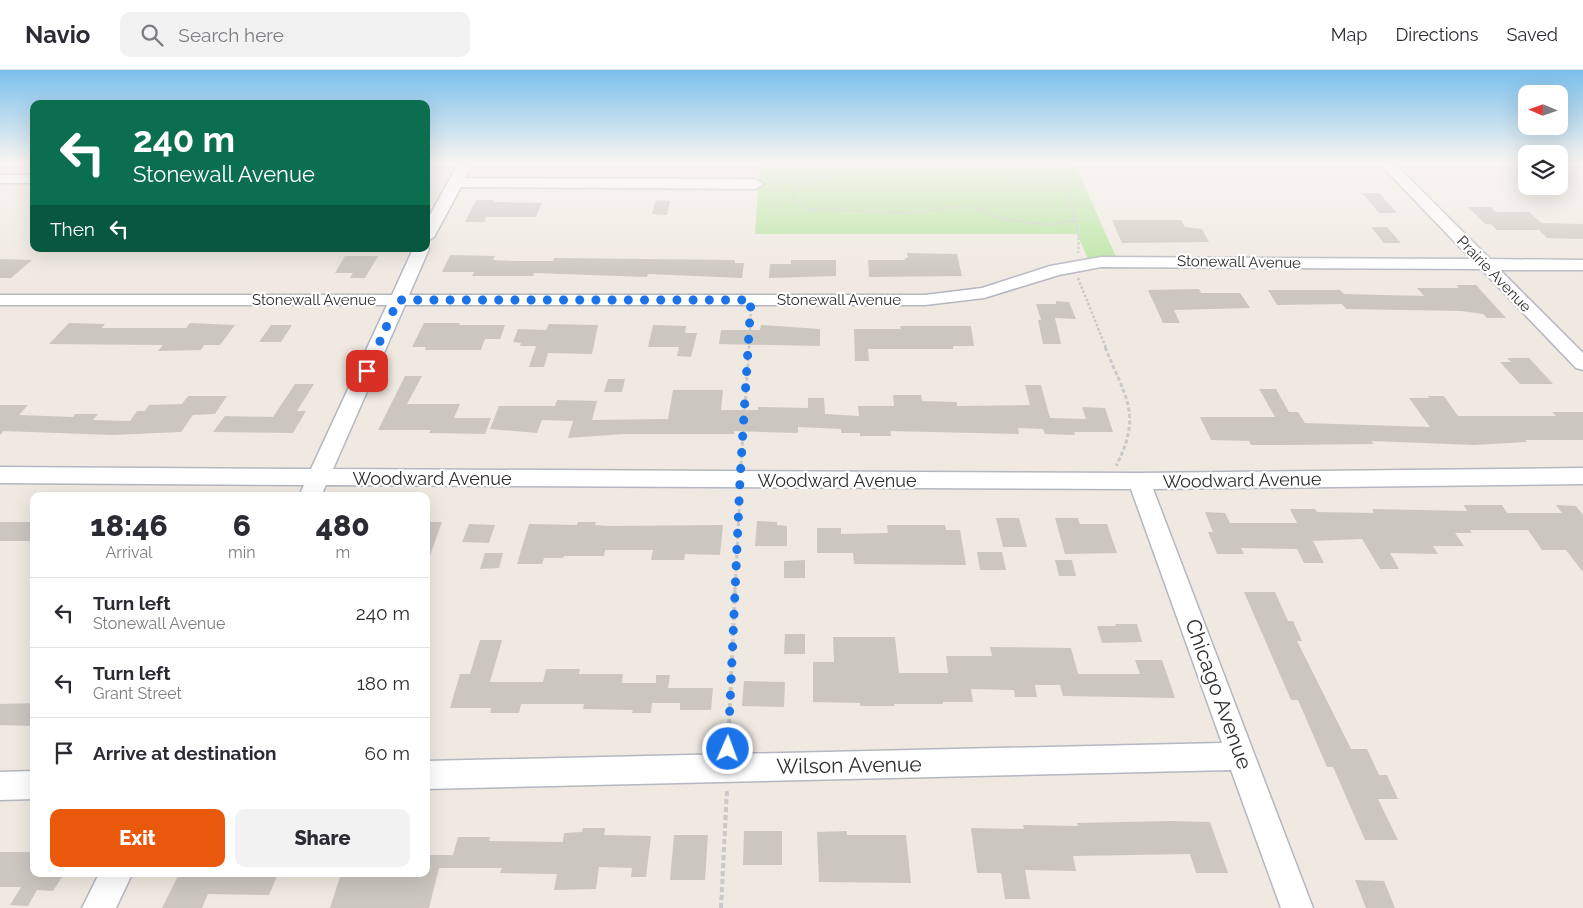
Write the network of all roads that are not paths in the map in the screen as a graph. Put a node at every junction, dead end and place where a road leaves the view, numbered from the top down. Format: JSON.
{"nodes":[{"id":1,"x":445,"y":201,"type":"edge"},
{"id":2,"x":1423,"y":201,"type":"edge"},
{"id":3,"x":430,"y":229,"type":"edge"},
{"id":4,"x":420,"y":252,"type":"edge"},
{"id":5,"x":1485,"y":264,"type":"junction"},
{"id":6,"x":1583,"y":265,"type":"edge"},
{"id":7,"x":0,"y":300,"type":"edge"},
{"id":8,"x":398,"y":300,"type":"junction"},
{"id":9,"x":1583,"y":364,"type":"edge"},
{"id":10,"x":0,"y":475,"type":"edge"},
{"id":11,"x":1583,"y":476,"type":"edge"},
{"id":12,"x":1139,"y":481,"type":"junction"},
{"id":13,"x":315,"y":487,"type":"edge"},
{"id":14,"x":1242,"y":756,"type":"junction"},
{"id":15,"x":430,"y":775,"type":"edge"},
{"id":16,"x":30,"y":785,"type":"edge"},
{"id":17,"x":0,"y":786,"type":"edge"},
{"id":18,"x":114,"y":877,"type":"edge"},
{"id":19,"x":98,"y":908,"type":"edge"},
{"id":20,"x":1297,"y":908,"type":"edge"}],
"edges":[{"from":1,"to":3,"type":"street"},
{"from":2,"to":5,"type":"street","name":"Prairie Avenue"},
{"from":4,"to":8,"type":"street"},
{"from":5,"to":6,"type":"street","name":"Stonewall Avenue"},
{"from":5,"to":8,"type":"street","name":"Stonewall Avenue"},
{"from":5,"to":9,"type":"street","name":"Prairie Avenue"},
{"from":7,"to":8,"type":"street","name":"Stonewall Avenue"},
{"from":8,"to":13,"type":"street"},
{"from":10,"to":13,"type":"street","name":"Woodward Avenue"},
{"from":11,"to":12,"type":"street","name":"Woodward Avenue"},
{"from":12,"to":13,"type":"street","name":"Woodward Avenue"},
{"from":12,"to":14,"type":"street","name":"Chicago Avenue"},
{"from":14,"to":15,"type":"street","name":"Wilson Avenue"},
{"from":14,"to":20,"type":"street","name":"Chicago Avenue"},
{"from":16,"to":17,"type":"street"},
{"from":18,"to":19,"type":"street"}]}
